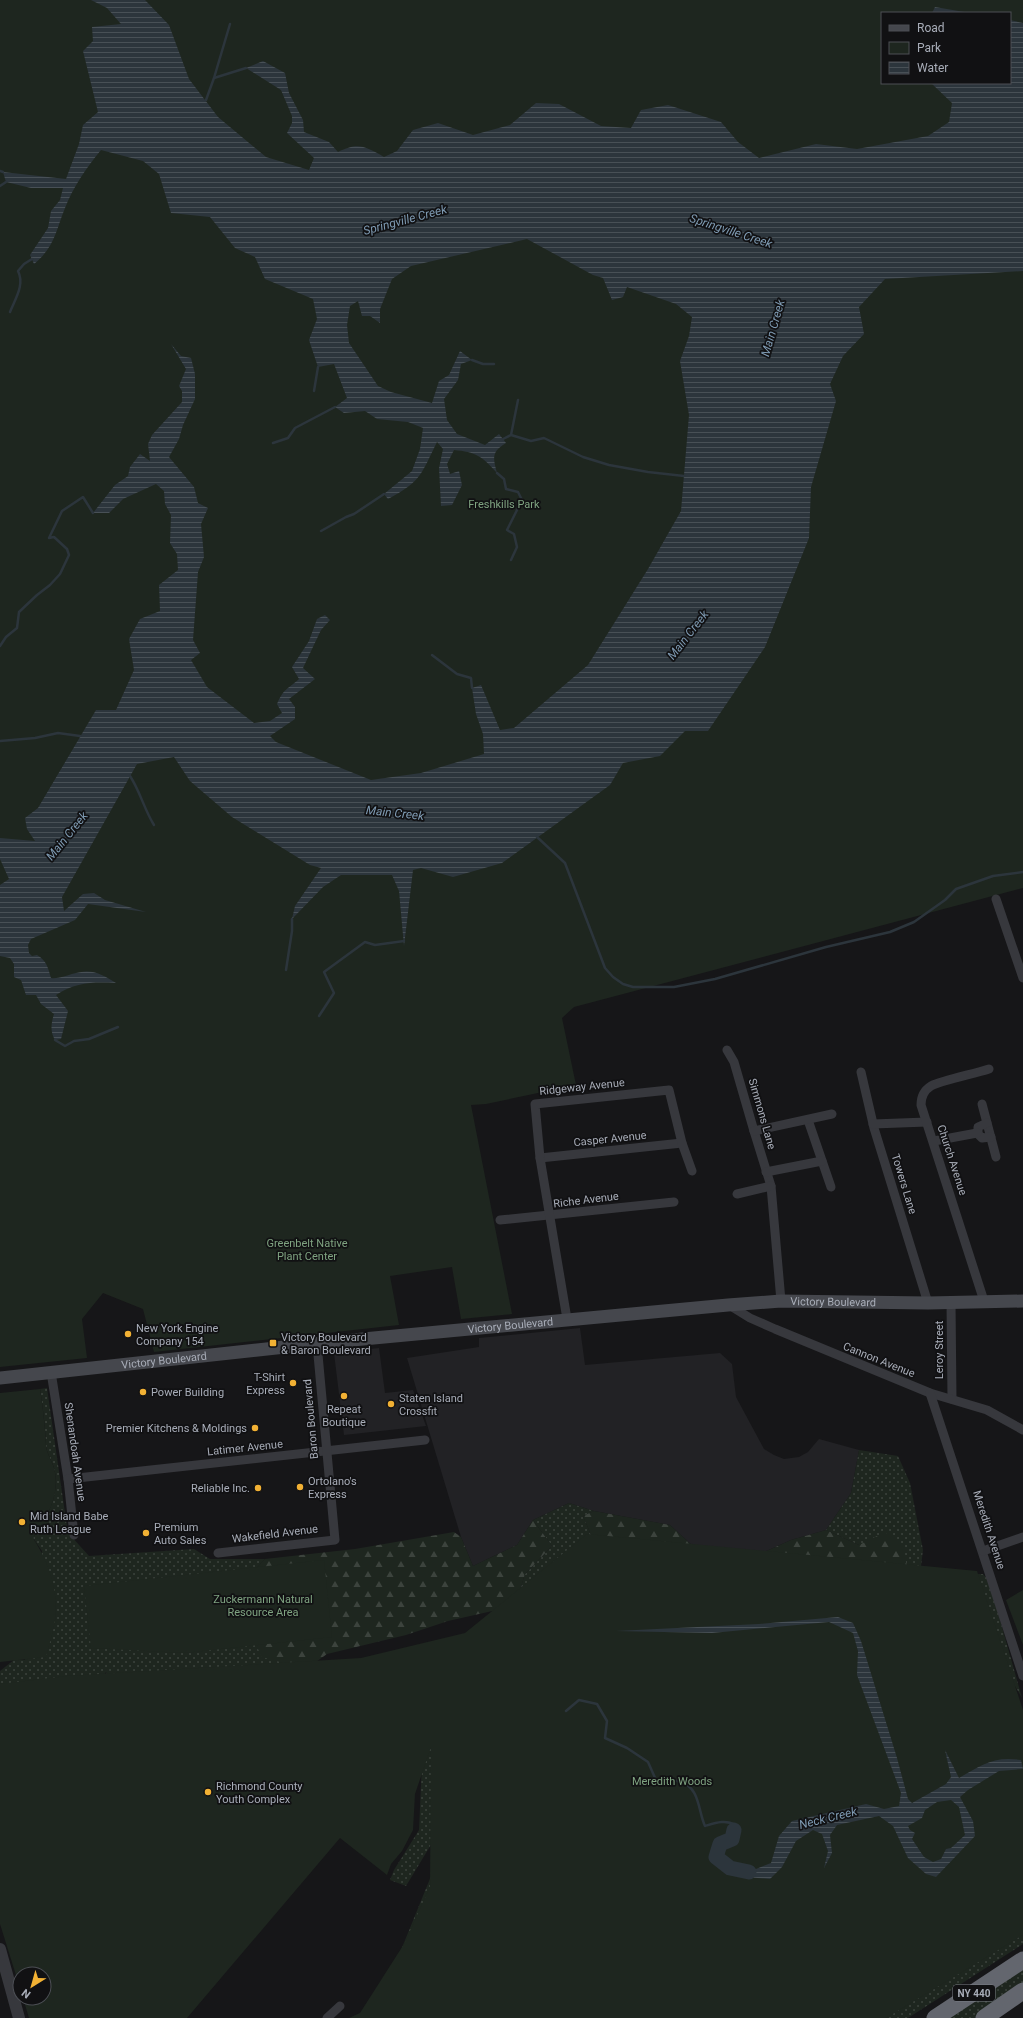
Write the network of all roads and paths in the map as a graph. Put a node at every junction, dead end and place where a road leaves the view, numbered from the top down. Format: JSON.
{"nodes":[{"id":1,"x":996,"y":899,"type":"dead end"},
{"id":2,"x":1023,"y":978,"type":"edge"},
{"id":3,"x":727,"y":1050,"type":"dead end"},
{"id":4,"x":989,"y":1069,"type":"dead end"},
{"id":5,"x":861,"y":1072,"type":"dead end"},
{"id":6,"x":982,"y":1104,"type":"dead end"},
{"id":7,"x":832,"y":1114,"type":"dead end"},
{"id":8,"x":808,"y":1120,"type":"junction"},
{"id":9,"x":927,"y":1122,"type":"junction"},
{"id":10,"x":987,"y":1123,"type":"junction"},
{"id":11,"x":873,"y":1124,"type":"junction"},
{"id":12,"x":754,"y":1131,"type":"junction"},
{"id":13,"x":977,"y":1133,"type":"junction"},
{"id":14,"x":991,"y":1137,"type":"junction"},
{"id":15,"x":934,"y":1141,"type":"junction"},
{"id":16,"x":682,"y":1143,"type":"junction"},
{"id":17,"x":996,"y":1157,"type":"dead end"},
{"id":18,"x":540,"y":1158,"type":"junction"},
{"id":19,"x":822,"y":1161,"type":"junction"},
{"id":20,"x":692,"y":1171,"type":"dead end"},
{"id":21,"x":766,"y":1172,"type":"junction"},
{"id":22,"x":771,"y":1186,"type":"junction"},
{"id":23,"x":831,"y":1187,"type":"dead end"},
{"id":24,"x":737,"y":1194,"type":"dead end"},
{"id":25,"x":674,"y":1202,"type":"dead end"},
{"id":26,"x":550,"y":1216,"type":"junction"},
{"id":27,"x":500,"y":1220,"type":"dead end"},
{"id":28,"x":781,"y":1301,"type":"junction"},
{"id":29,"x":984,"y":1301,"type":"junction"},
{"id":30,"x":1023,"y":1301,"type":"edge"},
{"id":31,"x":928,"y":1302,"type":"junction"},
{"id":32,"x":951,"y":1302,"type":"junction"},
{"id":33,"x":728,"y":1304,"type":"junction"},
{"id":34,"x":567,"y":1319,"type":"junction"},
{"id":35,"x":317,"y":1344,"type":"junction"},
{"id":36,"x":51,"y":1372,"type":"junction"},
{"id":37,"x":0,"y":1378,"type":"edge"},
{"id":38,"x":930,"y":1393,"type":"junction"},
{"id":39,"x":952,"y":1399,"type":"junction"},
{"id":40,"x":1023,"y":1430,"type":"edge"},
{"id":41,"x":425,"y":1440,"type":"dead end"},
{"id":42,"x":326,"y":1452,"type":"junction"},
{"id":43,"x":68,"y":1478,"type":"junction"},
{"id":44,"x":74,"y":1535,"type":"dead end"},
{"id":45,"x":1023,"y":1537,"type":"edge"},
{"id":46,"x":335,"y":1540,"type":"joint"},
{"id":47,"x":983,"y":1551,"type":"junction"},
{"id":48,"x":218,"y":1553,"type":"dead end"},
{"id":49,"x":1023,"y":1676,"type":"edge"},
{"id":50,"x":0,"y":1949,"type":"edge"},
{"id":51,"x":1018,"y":1963,"type":"edge"},
{"id":52,"x":1023,"y":1991,"type":"edge"},
{"id":53,"x":340,"y":2006,"type":"dead end"},
{"id":54,"x":19,"y":2018,"type":"edge"},
{"id":55,"x":327,"y":2018,"type":"edge"},
{"id":56,"x":922,"y":2018,"type":"edge"},
{"id":57,"x":936,"y":2018,"type":"edge"},
{"id":58,"x":984,"y":2018,"type":"edge"}],
"edges":[{"from":1,"to":2,"type":"street"},
{"from":3,"to":12,"type":"street","name":"Simmons Lane"},
{"from":4,"to":9,"type":"street","name":"Church Avenue"},
{"from":5,"to":11,"type":"street","name":"Towers Lane"},
{"from":6,"to":10,"type":"street"},
{"from":7,"to":8,"type":"street"},
{"from":8,"to":12,"type":"street"},
{"from":8,"to":19,"type":"street"},
{"from":9,"to":11,"type":"street"},
{"from":9,"to":15,"type":"street","name":"Church Avenue"},
{"from":10,"to":13,"type":"street"},
{"from":10,"to":14,"type":"street"},
{"from":11,"to":31,"type":"street","name":"Towers Lane"},
{"from":12,"to":21,"type":"street","name":"Simmons Lane"},
{"from":13,"to":14,"type":"street"},
{"from":13,"to":15,"type":"street"},
{"from":14,"to":17,"type":"street"},
{"from":15,"to":29,"type":"street","name":"Church Avenue"},
{"from":16,"to":18,"type":"street","name":"Casper Avenue"},
{"from":16,"to":18,"type":"street","name":"Ridgeway Avenue"},
{"from":16,"to":20,"type":"street","name":"Ridgeway Avenue"},
{"from":18,"to":26,"type":"street","name":"Ridgeway Avenue"},
{"from":19,"to":21,"type":"street"},
{"from":19,"to":23,"type":"street"},
{"from":21,"to":22,"type":"street","name":"Simmons Lane"},
{"from":22,"to":24,"type":"street"},
{"from":22,"to":28,"type":"street","name":"Simmons Lane"},
{"from":25,"to":26,"type":"street","name":"Riche Avenue"},
{"from":26,"to":27,"type":"street","name":"Riche Avenue"},
{"from":26,"to":34,"type":"street","name":"Ridgeway Avenue"},
{"from":28,"to":31,"type":"main road","name":"Victory Boulevard"},
{"from":28,"to":33,"type":"main road","name":"Victory Boulevard"},
{"from":29,"to":30,"type":"main road","name":"Victory Boulevard"},
{"from":29,"to":32,"type":"main road","name":"Victory Boulevard"},
{"from":31,"to":32,"type":"main road","name":"Victory Boulevard"},
{"from":32,"to":39,"type":"street","name":"Leroy Street"},
{"from":33,"to":34,"type":"main road","name":"Victory Boulevard"},
{"from":33,"to":38,"type":"street","name":"Cannon Avenue"},
{"from":34,"to":35,"type":"main road","name":"Victory Boulevard"},
{"from":35,"to":36,"type":"main road","name":"Victory Boulevard"},
{"from":35,"to":42,"type":"street","name":"Baron Boulevard"},
{"from":36,"to":37,"type":"main road","name":"Victory Boulevard"},
{"from":36,"to":43,"type":"street","name":"Shenandoah Avenue"},
{"from":38,"to":39,"type":"street","name":"Cannon Avenue"},
{"from":38,"to":47,"type":"street","name":"Meredith Avenue"},
{"from":39,"to":40,"type":"street","name":"Cannon Avenue"},
{"from":41,"to":42,"type":"street","name":"Latimer Avenue"},
{"from":42,"to":43,"type":"street","name":"Latimer Avenue"},
{"from":42,"to":46,"type":"street","name":"Baron Boulevard"},
{"from":43,"to":44,"type":"street","name":"Shenandoah Avenue"},
{"from":45,"to":47,"type":"street"},
{"from":46,"to":48,"type":"street","name":"Wakefield Avenue"},
{"from":47,"to":49,"type":"street","name":"Meredith Avenue"},
{"from":50,"to":54,"type":"street"},
{"from":51,"to":56,"type":"highway"},
{"from":51,"to":57,"type":"highway","number":"NY 440"},
{"from":52,"to":58,"type":"highway","number":"NY 440"},
{"from":53,"to":55,"type":"street"}]}
